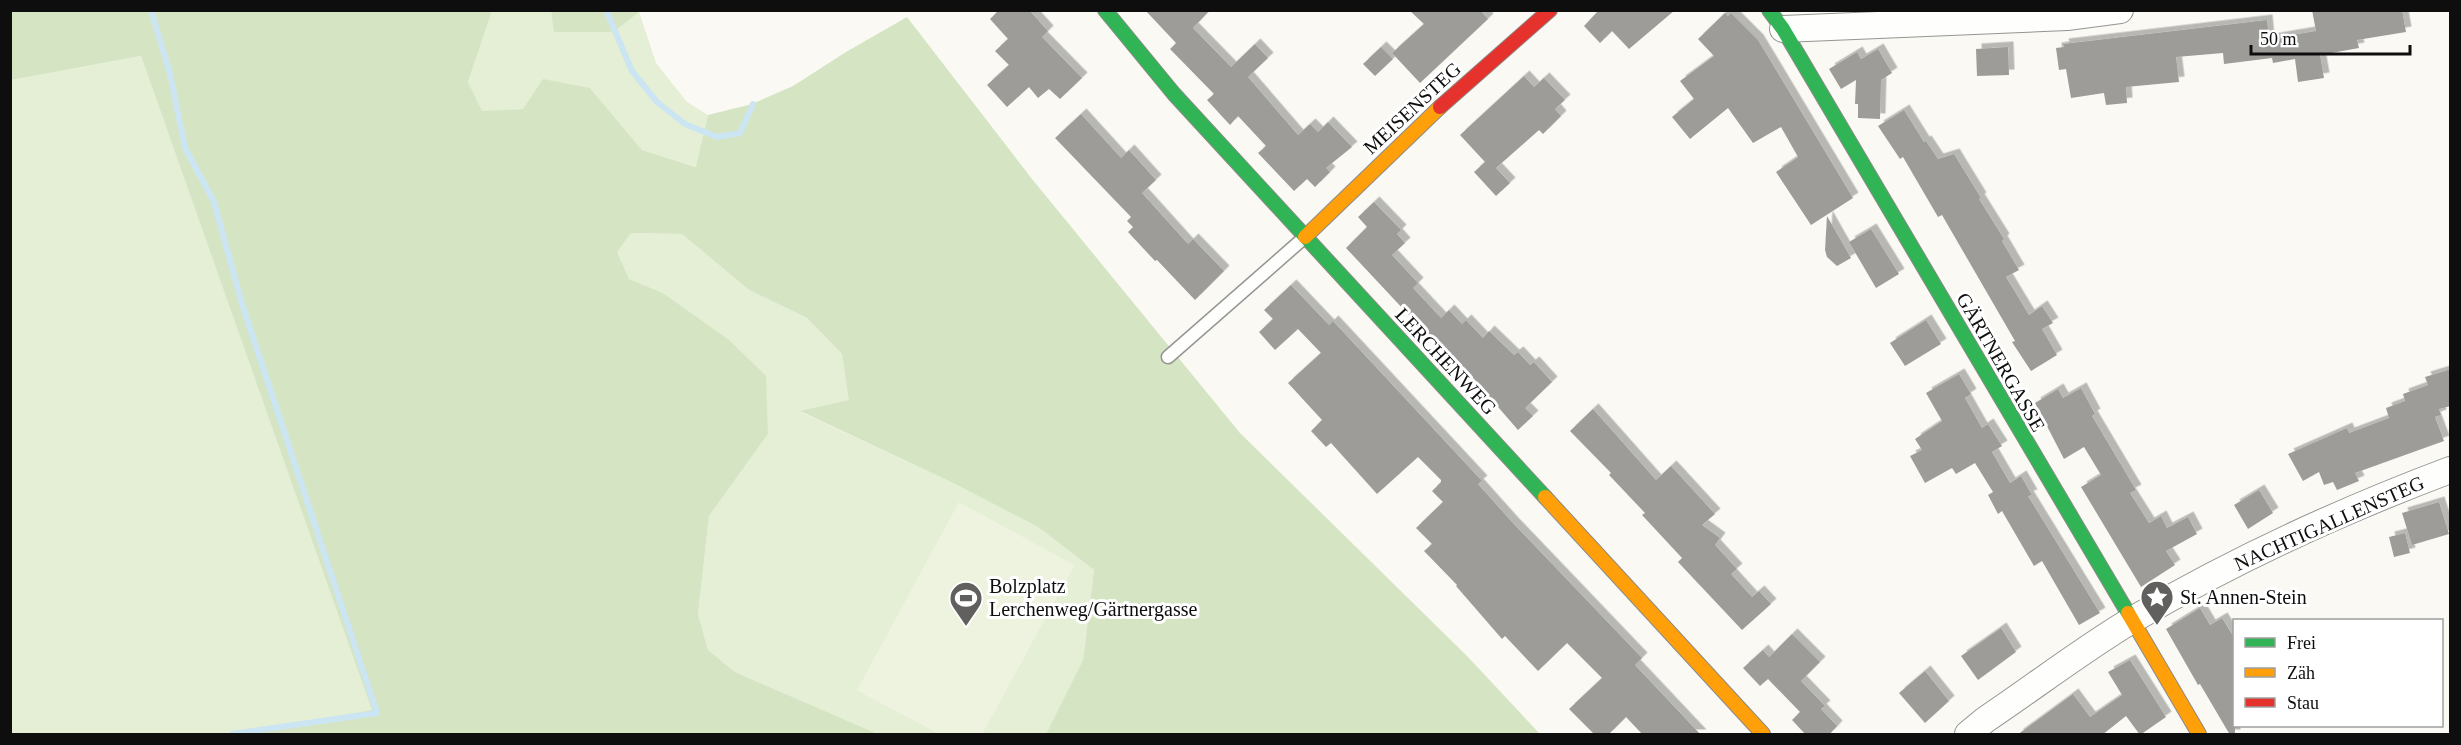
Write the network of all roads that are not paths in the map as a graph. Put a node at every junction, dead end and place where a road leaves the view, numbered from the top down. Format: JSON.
{"nodes":[{"id":1,"x":1105,"y":10,"type":"edge"},
{"id":2,"x":1550,"y":10,"type":"edge"},
{"id":3,"x":2120,"y":10,"type":"edge"},
{"id":4,"x":2067,"y":14,"type":"edge"},
{"id":5,"x":1776,"y":20,"type":"edge"},
{"id":6,"x":1305,"y":237,"type":"junction"},
{"id":7,"x":1168,"y":357,"type":"dead end"},
{"id":8,"x":2451,"y":470,"type":"edge"},
{"id":9,"x":2131,"y":621,"type":"junction"},
{"id":10,"x":1763,"y":735,"type":"edge"},
{"id":11,"x":1968,"y":735,"type":"edge"},
{"id":12,"x":2199,"y":735,"type":"edge"}],
"edges":[{"from":1,"to":6,"type":"street","name":"LERCHENWEG"},
{"from":2,"to":6,"type":"street","name":"MEISENSTEG"},
{"from":3,"to":4,"type":"street"},
{"from":4,"to":5,"type":"street"},
{"from":5,"to":9,"type":"street","name":"GÄRTNERGASSE"},
{"from":6,"to":7,"type":"lane"},
{"from":6,"to":10,"type":"street","name":"LERCHENWEG"},
{"from":8,"to":9,"type":"street","name":"NACHTIGALLENSTEG"},
{"from":9,"to":11,"type":"street","name":"NACHTIGALLENSTEG"},
{"from":9,"to":12,"type":"street","name":"GÄRTNERGASSE"}]}
